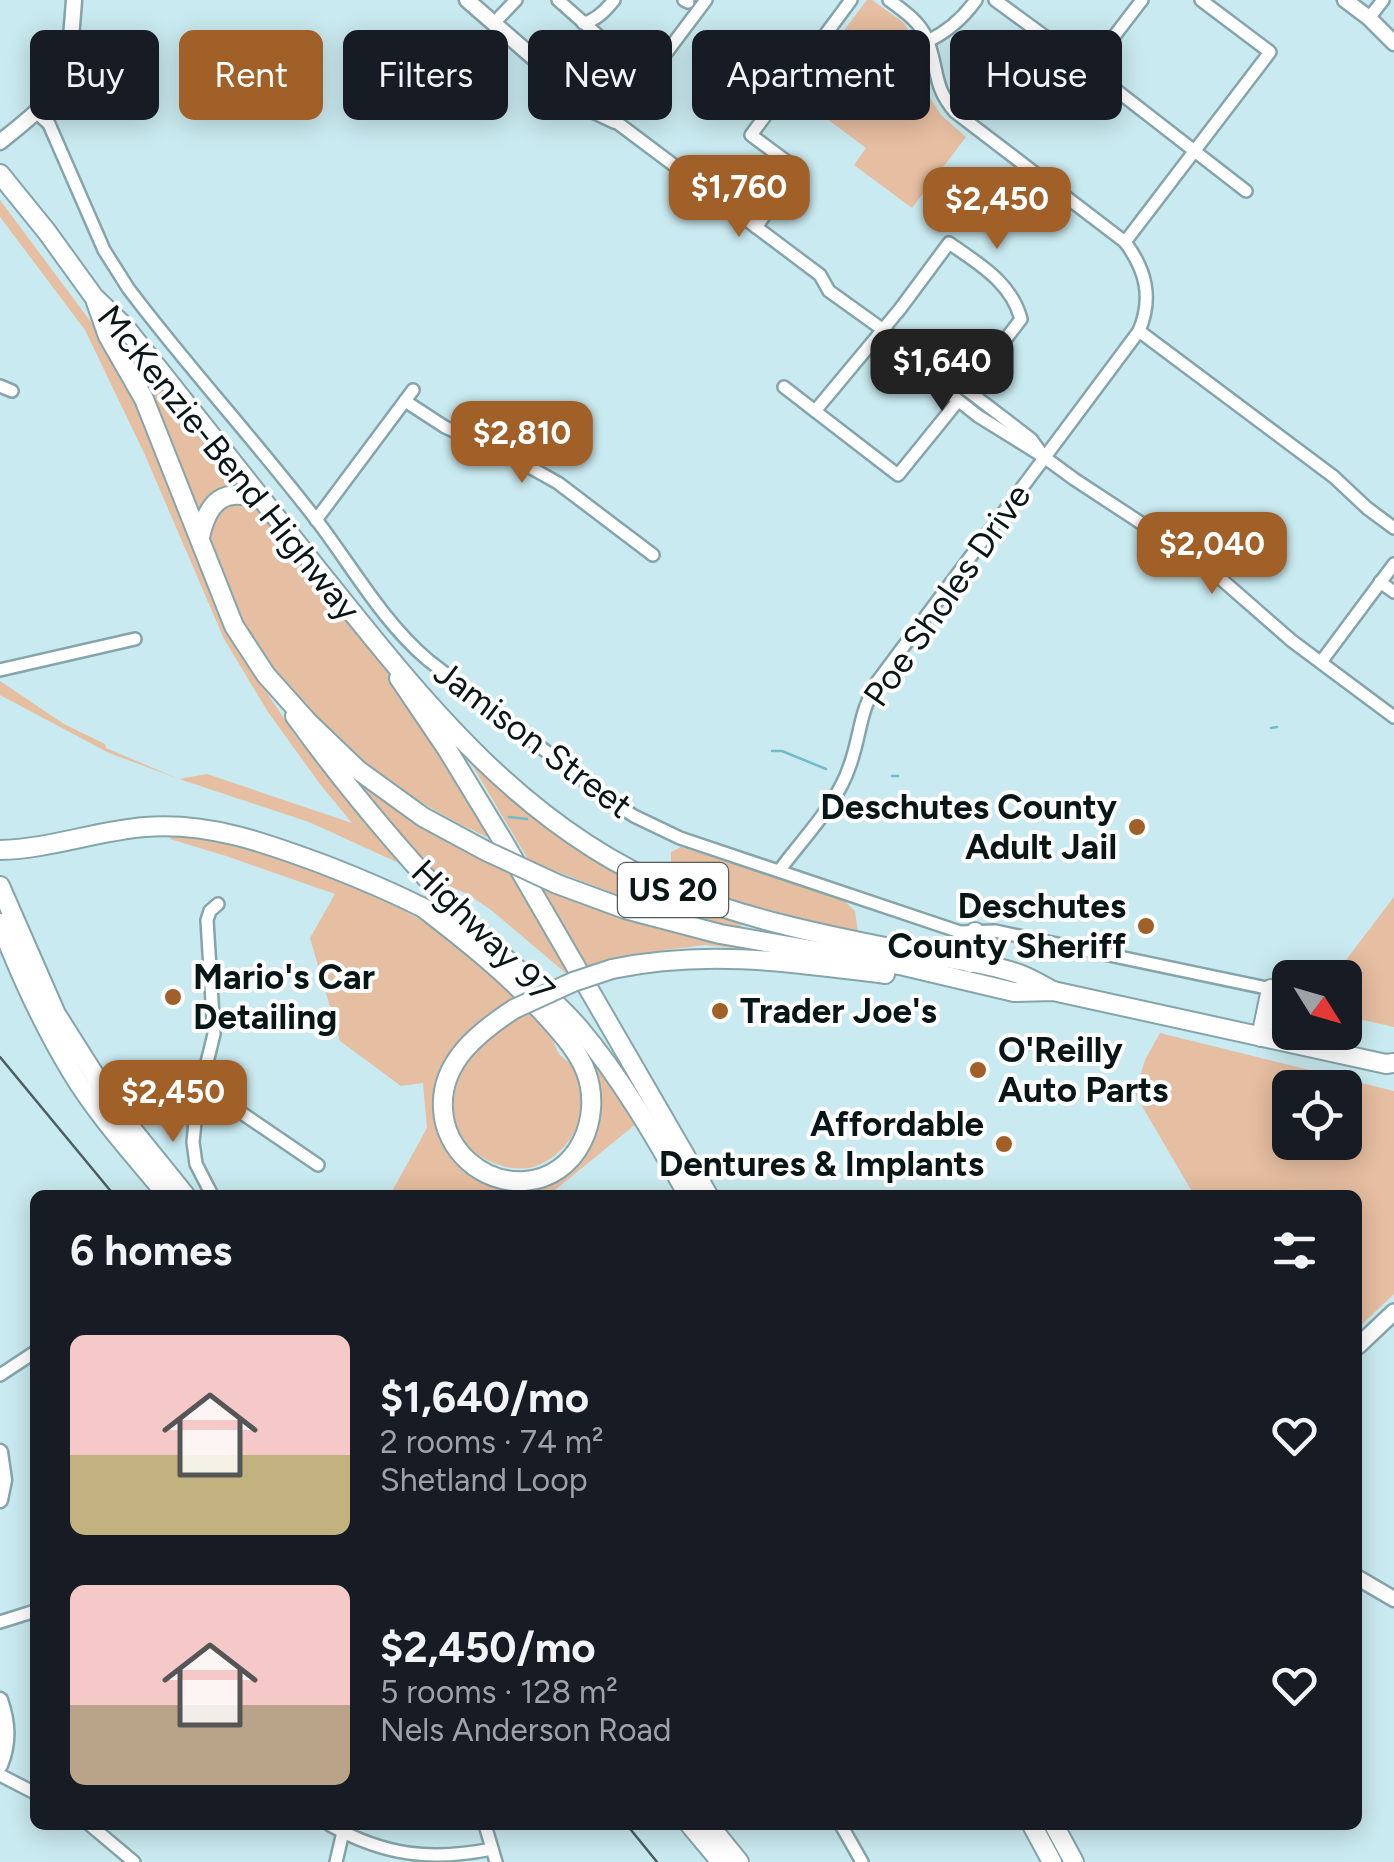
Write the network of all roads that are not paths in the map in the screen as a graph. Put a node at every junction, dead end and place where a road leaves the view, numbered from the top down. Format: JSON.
{"nodes":[{"id":1,"x":74,"y":0,"type":"edge"},
{"id":2,"x":467,"y":0,"type":"edge"},
{"id":3,"x":516,"y":0,"type":"edge"},
{"id":4,"x":558,"y":0,"type":"edge"},
{"id":5,"x":614,"y":0,"type":"edge"},
{"id":6,"x":706,"y":0,"type":"edge"},
{"id":7,"x":850,"y":0,"type":"edge"},
{"id":8,"x":889,"y":0,"type":"edge"},
{"id":9,"x":976,"y":0,"type":"edge"},
{"id":10,"x":995,"y":0,"type":"edge"},
{"id":11,"x":1142,"y":0,"type":"edge"},
{"id":12,"x":1345,"y":0,"type":"edge"},
{"id":13,"x":1383,"y":0,"type":"edge"},
{"id":14,"x":1204,"y":1,"type":"edge"},
{"id":15,"x":1369,"y":18,"type":"junction"},
{"id":16,"x":494,"y":22,"type":"junction"},
{"id":17,"x":583,"y":23,"type":"junction"},
{"id":18,"x":71,"y":30,"type":"edge"},
{"id":19,"x":591,"y":30,"type":"edge"},
{"id":20,"x":921,"y":30,"type":"edge"},
{"id":21,"x":1036,"y":30,"type":"edge"},
{"id":22,"x":1119,"y":30,"type":"edge"},
{"id":23,"x":930,"y":39,"type":"edge"},
{"id":24,"x":1394,"y":43,"type":"edge"},
{"id":25,"x":930,"y":48,"type":"edge"},
{"id":26,"x":1122,"y":95,"type":"edge"},
{"id":27,"x":30,"y":118,"type":"edge"},
{"id":28,"x":45,"y":120,"type":"edge"},
{"id":29,"x":615,"y":121,"type":"junction"},
{"id":30,"x":0,"y":142,"type":"edge"},
{"id":31,"x":1194,"y":152,"type":"junction"},
{"id":32,"x":0,"y":174,"type":"edge"},
{"id":33,"x":1246,"y":191,"type":"dead end"},
{"id":34,"x":756,"y":227,"type":"junction"},
{"id":35,"x":1125,"y":242,"type":"junction"},
{"id":36,"x":94,"y":297,"type":"junction"},
{"id":37,"x":882,"y":330,"type":"junction"},
{"id":38,"x":1139,"y":330,"type":"junction"},
{"id":39,"x":784,"y":387,"type":"dead end"},
{"id":40,"x":967,"y":390,"type":"junction"},
{"id":41,"x":958,"y":401,"type":"junction"},
{"id":42,"x":815,"y":411,"type":"junction"},
{"id":43,"x":1044,"y":457,"type":"junction"},
{"id":44,"x":262,"y":501,"type":"junction"},
{"id":45,"x":316,"y":520,"type":"junction"},
{"id":46,"x":1394,"y":528,"type":"edge"},
{"id":47,"x":200,"y":538,"type":"junction"},
{"id":48,"x":653,"y":555,"type":"dead end"},
{"id":49,"x":1394,"y":564,"type":"edge"},
{"id":50,"x":1380,"y":582,"type":"junction"},
{"id":51,"x":1394,"y":592,"type":"edge"},
{"id":52,"x":135,"y":639,"type":"dead end"},
{"id":53,"x":374,"y":640,"type":"junction"},
{"id":54,"x":1320,"y":662,"type":"junction"},
{"id":55,"x":0,"y":670,"type":"edge"},
{"id":56,"x":266,"y":675,"type":"junction"},
{"id":57,"x":1394,"y":717,"type":"edge"},
{"id":58,"x":6,"y":850,"type":"edge"},
{"id":59,"x":779,"y":871,"type":"junction"},
{"id":60,"x":0,"y":886,"type":"edge"},
{"id":61,"x":218,"y":904,"type":"dead end"},
{"id":62,"x":422,"y":906,"type":"junction"},
{"id":63,"x":0,"y":924,"type":"edge"},
{"id":64,"x":976,"y":932,"type":"junction"},
{"id":65,"x":6,"y":946,"type":"edge"},
{"id":66,"x":511,"y":963,"type":"junction"},
{"id":67,"x":970,"y":963,"type":"junction"},
{"id":68,"x":1272,"y":989,"type":"edge"},
{"id":69,"x":1053,"y":991,"type":"junction"},
{"id":70,"x":1014,"y":992,"type":"junction"},
{"id":71,"x":1272,"y":1012,"type":"edge"},
{"id":72,"x":1261,"y":1037,"type":"junction"},
{"id":73,"x":1391,"y":1066,"type":"edge"},
{"id":74,"x":202,"y":1086,"type":"junction"},
{"id":75,"x":318,"y":1166,"type":"dead end"},
{"id":76,"x":163,"y":1190,"type":"edge"},
{"id":77,"x":180,"y":1190,"type":"edge"},
{"id":78,"x":209,"y":1190,"type":"edge"},
{"id":79,"x":685,"y":1190,"type":"edge"},
{"id":80,"x":705,"y":1190,"type":"edge"},
{"id":81,"x":1394,"y":1312,"type":"edge"},
{"id":82,"x":1362,"y":1342,"type":"edge"},
{"id":83,"x":30,"y":1355,"type":"edge"},
{"id":84,"x":0,"y":1375,"type":"edge"},
{"id":85,"x":0,"y":1452,"type":"edge"},
{"id":86,"x":0,"y":1500,"type":"edge"},
{"id":87,"x":1362,"y":1580,"type":"edge"},
{"id":88,"x":1394,"y":1600,"type":"edge"},
{"id":89,"x":30,"y":1613,"type":"edge"},
{"id":90,"x":0,"y":1622,"type":"edge"},
{"id":91,"x":0,"y":1700,"type":"edge"},
{"id":92,"x":0,"y":1765,"type":"edge"},
{"id":93,"x":0,"y":1774,"type":"edge"},
{"id":94,"x":30,"y":1789,"type":"edge"},
{"id":95,"x":96,"y":1830,"type":"edge"},
{"id":96,"x":339,"y":1830,"type":"edge"},
{"id":97,"x":487,"y":1830,"type":"edge"},
{"id":98,"x":694,"y":1830,"type":"edge"},
{"id":99,"x":713,"y":1830,"type":"edge"},
{"id":100,"x":844,"y":1830,"type":"edge"},
{"id":101,"x":1035,"y":1830,"type":"edge"},
{"id":102,"x":1057,"y":1830,"type":"edge"},
{"id":103,"x":343,"y":1832,"type":"junction"},
{"id":104,"x":494,"y":1856,"type":"edge"},
{"id":105,"x":134,"y":1862,"type":"edge"},
{"id":106,"x":336,"y":1862,"type":"edge"},
{"id":107,"x":721,"y":1862,"type":"edge"},
{"id":108,"x":739,"y":1862,"type":"edge"},
{"id":109,"x":862,"y":1862,"type":"edge"},
{"id":110,"x":1052,"y":1862,"type":"edge"},
{"id":111,"x":1074,"y":1862,"type":"edge"}],
"edges":[{"from":1,"to":18,"type":"street"},
{"from":2,"to":16,"type":"street"},
{"from":3,"to":16,"type":"street"},
{"from":4,"to":17,"type":"street"},
{"from":5,"to":17,"type":"street"},
{"from":6,"to":29,"type":"street"},
{"from":7,"to":34,"type":"street"},
{"from":8,"to":20,"type":"street"},
{"from":9,"to":23,"type":"street"},
{"from":10,"to":21,"type":"street"},
{"from":11,"to":22,"type":"street"},
{"from":12,"to":15,"type":"street"},
{"from":13,"to":15,"type":"street"},
{"from":14,"to":31,"type":"street"},
{"from":15,"to":24,"type":"street"},
{"from":16,"to":29,"type":"street"},
{"from":17,"to":19,"type":"street"},
{"from":25,"to":35,"type":"street"},
{"from":26,"to":31,"type":"street"},
{"from":27,"to":30,"type":"street"},
{"from":28,"to":45,"type":"street","name":"Jamison Street"},
{"from":29,"to":34,"type":"street"},
{"from":31,"to":33,"type":"street"},
{"from":31,"to":35,"type":"street"},
{"from":32,"to":36,"type":"main road","number":"US 20"},
{"from":34,"to":37,"type":"street"},
{"from":35,"to":38,"type":"street"},
{"from":36,"to":44,"type":"main road","name":"McKenzie-Bend Highway","number":"US 20"},
{"from":36,"to":47,"type":"main road","name":"McKenzie-Bend Highway","number":"US 20"},
{"from":37,"to":40,"type":"street"},
{"from":37,"to":40,"type":"street"},
{"from":37,"to":41,"type":"street"},
{"from":37,"to":42,"type":"street"},
{"from":38,"to":43,"type":"street","name":"Poe Sholes Drive"},
{"from":38,"to":46,"type":"street"},
{"from":39,"to":42,"type":"street"},
{"from":40,"to":43,"type":"street"},
{"from":41,"to":42,"type":"street"},
{"from":41,"to":43,"type":"street"},
{"from":43,"to":54,"type":"street"},
{"from":43,"to":59,"type":"street","name":"Poe Sholes Drive"},
{"from":44,"to":47,"type":"main road"},
{"from":44,"to":53,"type":"main road","name":"McKenzie-Bend Highway","number":"US 20"},
{"from":45,"to":48,"type":"street"},
{"from":45,"to":59,"type":"street","name":"Jamison Street"},
{"from":47,"to":56,"type":"main road","name":"McKenzie-Bend Highway","number":"US 20"},
{"from":49,"to":50,"type":"street"},
{"from":50,"to":51,"type":"street"},
{"from":50,"to":54,"type":"street"},
{"from":52,"to":55,"type":"street"},
{"from":53,"to":67,"type":"main road","name":"McKenzie-Bend Highway","number":"US 20"},
{"from":53,"to":80,"type":"main road","name":"Highway 97"},
{"from":54,"to":57,"type":"street"},
{"from":56,"to":66,"type":"main road","name":"Highway 97"},
{"from":56,"to":70,"type":"main road","name":"McKenzie-Bend Highway","number":"US 20","bridge":true},
{"from":58,"to":62,"type":"main road"},
{"from":59,"to":64,"type":"street","name":"Jamison Street"},
{"from":60,"to":77,"type":"main road"},
{"from":61,"to":74,"type":"street"},
{"from":62,"to":66,"type":"main road"},
{"from":62,"to":70,"type":"main road","bridge":true},
{"from":63,"to":65,"type":"main road"},
{"from":64,"to":67,"type":"main road"},
{"from":64,"to":68,"type":"street","name":"Jamison Street"},
{"from":65,"to":76,"type":"main road"},
{"from":66,"to":79,"type":"main road","name":"Highway 97"},
{"from":67,"to":69,"type":"main road","name":"McKenzie-Bend Highway","number":"US 20"},
{"from":69,"to":70,"type":"main road","name":"McKenzie-Bend Highway","number":"US 20"},
{"from":69,"to":72,"type":"main road","name":"McKenzie-Bend Highway","number":"US 20"},
{"from":71,"to":72,"type":"main road"},
{"from":72,"to":73,"type":"main road","name":"McKenzie-Bend Highway","number":"US 20"},
{"from":74,"to":75,"type":"street"},
{"from":74,"to":78,"type":"street"},
{"from":81,"to":82,"type":"main road"},
{"from":83,"to":84,"type":"street"},
{"from":85,"to":86,"type":"street"},
{"from":87,"to":88,"type":"street"},
{"from":89,"to":90,"type":"street"},
{"from":91,"to":92,"type":"street"},
{"from":93,"to":94,"type":"street"},
{"from":95,"to":105,"type":"street"},
{"from":96,"to":103,"type":"street"},
{"from":97,"to":104,"type":"street"},
{"from":98,"to":107,"type":"main road"},
{"from":99,"to":108,"type":"main road"},
{"from":100,"to":109,"type":"street"},
{"from":101,"to":110,"type":"main road"},
{"from":102,"to":111,"type":"main road"},
{"from":103,"to":104,"type":"street"},
{"from":103,"to":106,"type":"street"}]}
